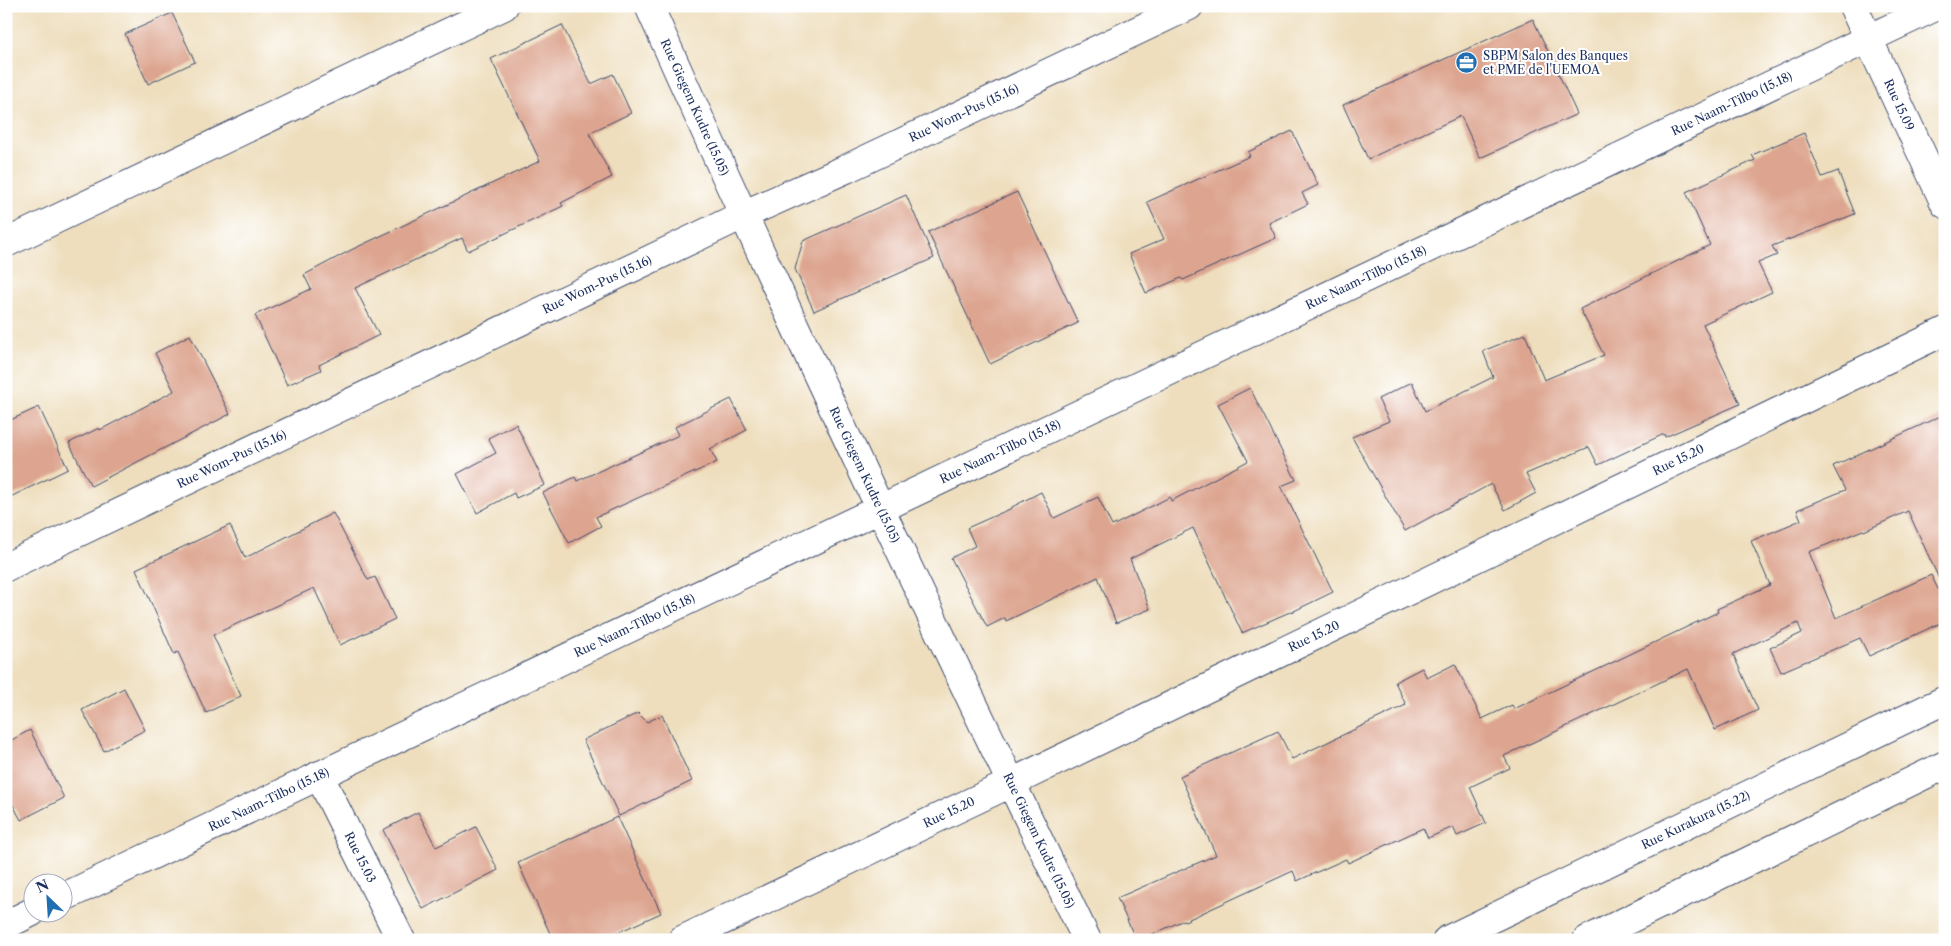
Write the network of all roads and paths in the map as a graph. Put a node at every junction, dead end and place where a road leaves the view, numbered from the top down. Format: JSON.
{"nodes":[{"id":1,"x":504,"y":6,"type":"edge"},
{"id":2,"x":649,"y":6,"type":"edge"},
{"id":3,"x":1189,"y":6,"type":"edge"},
{"id":4,"x":1852,"y":6,"type":"edge"},
{"id":5,"x":1937,"y":6,"type":"edge"},
{"id":6,"x":1867,"y":40,"type":"junction"},
{"id":7,"x":1945,"y":204,"type":"edge"},
{"id":8,"x":743,"y":215,"type":"junction"},
{"id":9,"x":6,"y":243,"type":"edge"},
{"id":10,"x":1945,"y":331,"type":"edge"},
{"id":11,"x":880,"y":508,"type":"junction"},
{"id":12,"x":6,"y":567,"type":"edge"},
{"id":13,"x":1945,"y":700,"type":"edge"},
{"id":14,"x":1945,"y":765,"type":"edge"},
{"id":15,"x":319,"y":775,"type":"junction"},
{"id":16,"x":1011,"y":783,"type":"junction"},
{"id":17,"x":72,"y":893,"type":"edge"},
{"id":18,"x":22,"y":917,"type":"edge"},
{"id":19,"x":6,"y":925,"type":"edge"},
{"id":20,"x":1452,"y":939,"type":"edge"},
{"id":21,"x":401,"y":940,"type":"edge"},
{"id":22,"x":682,"y":940,"type":"edge"},
{"id":23,"x":1087,"y":940,"type":"edge"},
{"id":24,"x":1586,"y":940,"type":"edge"}],
"edges":[{"from":1,"to":9,"type":"street"},
{"from":2,"to":8,"type":"street","name":"Rue Giegem Kudre (15.05)"},
{"from":3,"to":8,"type":"street","name":"Rue Wom-Pus (15.16)"},
{"from":4,"to":6,"type":"street","name":"Rue 15.09"},
{"from":5,"to":6,"type":"street","name":"Rue Naam-Tilbo (15.18)"},
{"from":6,"to":7,"type":"street","name":"Rue 15.09"},
{"from":6,"to":11,"type":"street","name":"Rue Naam-Tilbo (15.18)"},
{"from":8,"to":11,"type":"street","name":"Rue Giegem Kudre (15.05)"},
{"from":8,"to":12,"type":"street","name":"Rue Wom-Pus (15.16)"},
{"from":10,"to":16,"type":"street","name":"Rue 15.20"},
{"from":11,"to":15,"type":"street","name":"Rue Naam-Tilbo (15.18)"},
{"from":11,"to":16,"type":"street","name":"Rue Giegem Kudre (15.05)"},
{"from":13,"to":20,"type":"street","name":"Rue Kurakura (15.22)"},
{"from":14,"to":24,"type":"street"},
{"from":15,"to":17,"type":"street","name":"Rue Naam-Tilbo (15.18)"},
{"from":15,"to":21,"type":"street","name":"Rue 15.03"},
{"from":16,"to":22,"type":"street","name":"Rue 15.20"},
{"from":16,"to":23,"type":"street","name":"Rue Giegem Kudre (15.05)"},
{"from":18,"to":19,"type":"street"}]}
